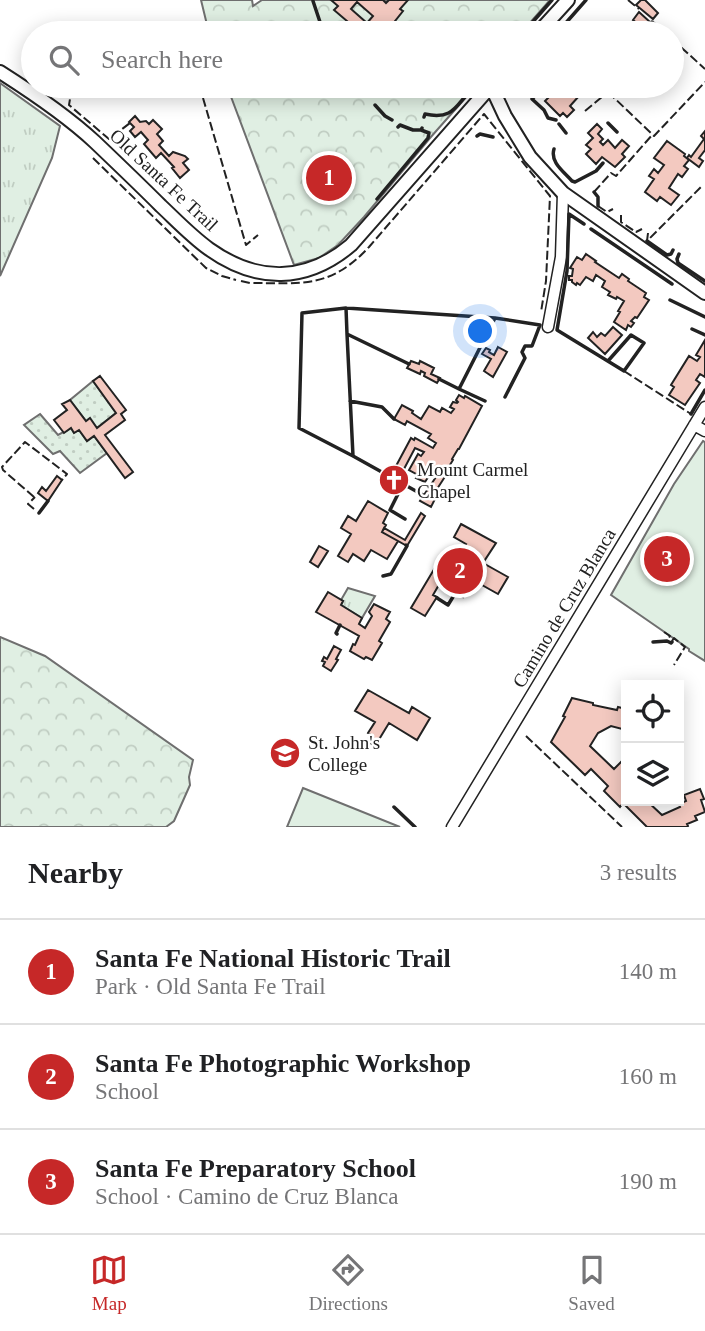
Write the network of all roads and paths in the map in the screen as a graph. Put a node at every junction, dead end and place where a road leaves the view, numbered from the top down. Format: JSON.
{"nodes":[{"id":1,"x":568,"y":0,"type":"edge"},
{"id":2,"x":549,"y":21,"type":"edge"},
{"id":3,"x":0,"y":72,"type":"edge"},
{"id":4,"x":21,"y":86,"type":"edge"},
{"id":5,"x":39,"y":98,"type":"edge"},
{"id":6,"x":480,"y":98,"type":"edge"},
{"id":7,"x":497,"y":98,"type":"edge"},
{"id":8,"x":563,"y":193,"type":"junction"},
{"id":9,"x":705,"y":293,"type":"edge"},
{"id":10,"x":548,"y":327,"type":"dead end"},
{"id":11,"x":705,"y":407,"type":"edge"},
{"id":12,"x":694,"y":425,"type":"junction"},
{"id":13,"x":705,"y":431,"type":"edge"},
{"id":14,"x":452,"y":827,"type":"edge"}],
"edges":[{"from":1,"to":2,"type":"street"},
{"from":3,"to":4,"type":"street","name":"Old Santa Fe Trail"},
{"from":5,"to":6,"type":"street","name":"Old Santa Fe Trail"},
{"from":7,"to":8,"type":"street"},
{"from":8,"to":9,"type":"street"},
{"from":8,"to":10,"type":"street"},
{"from":11,"to":12,"type":"street","name":"Camino de Cruz Blanca"},
{"from":12,"to":13,"type":"street"},
{"from":12,"to":14,"type":"street","name":"Camino de Cruz Blanca"}]}
